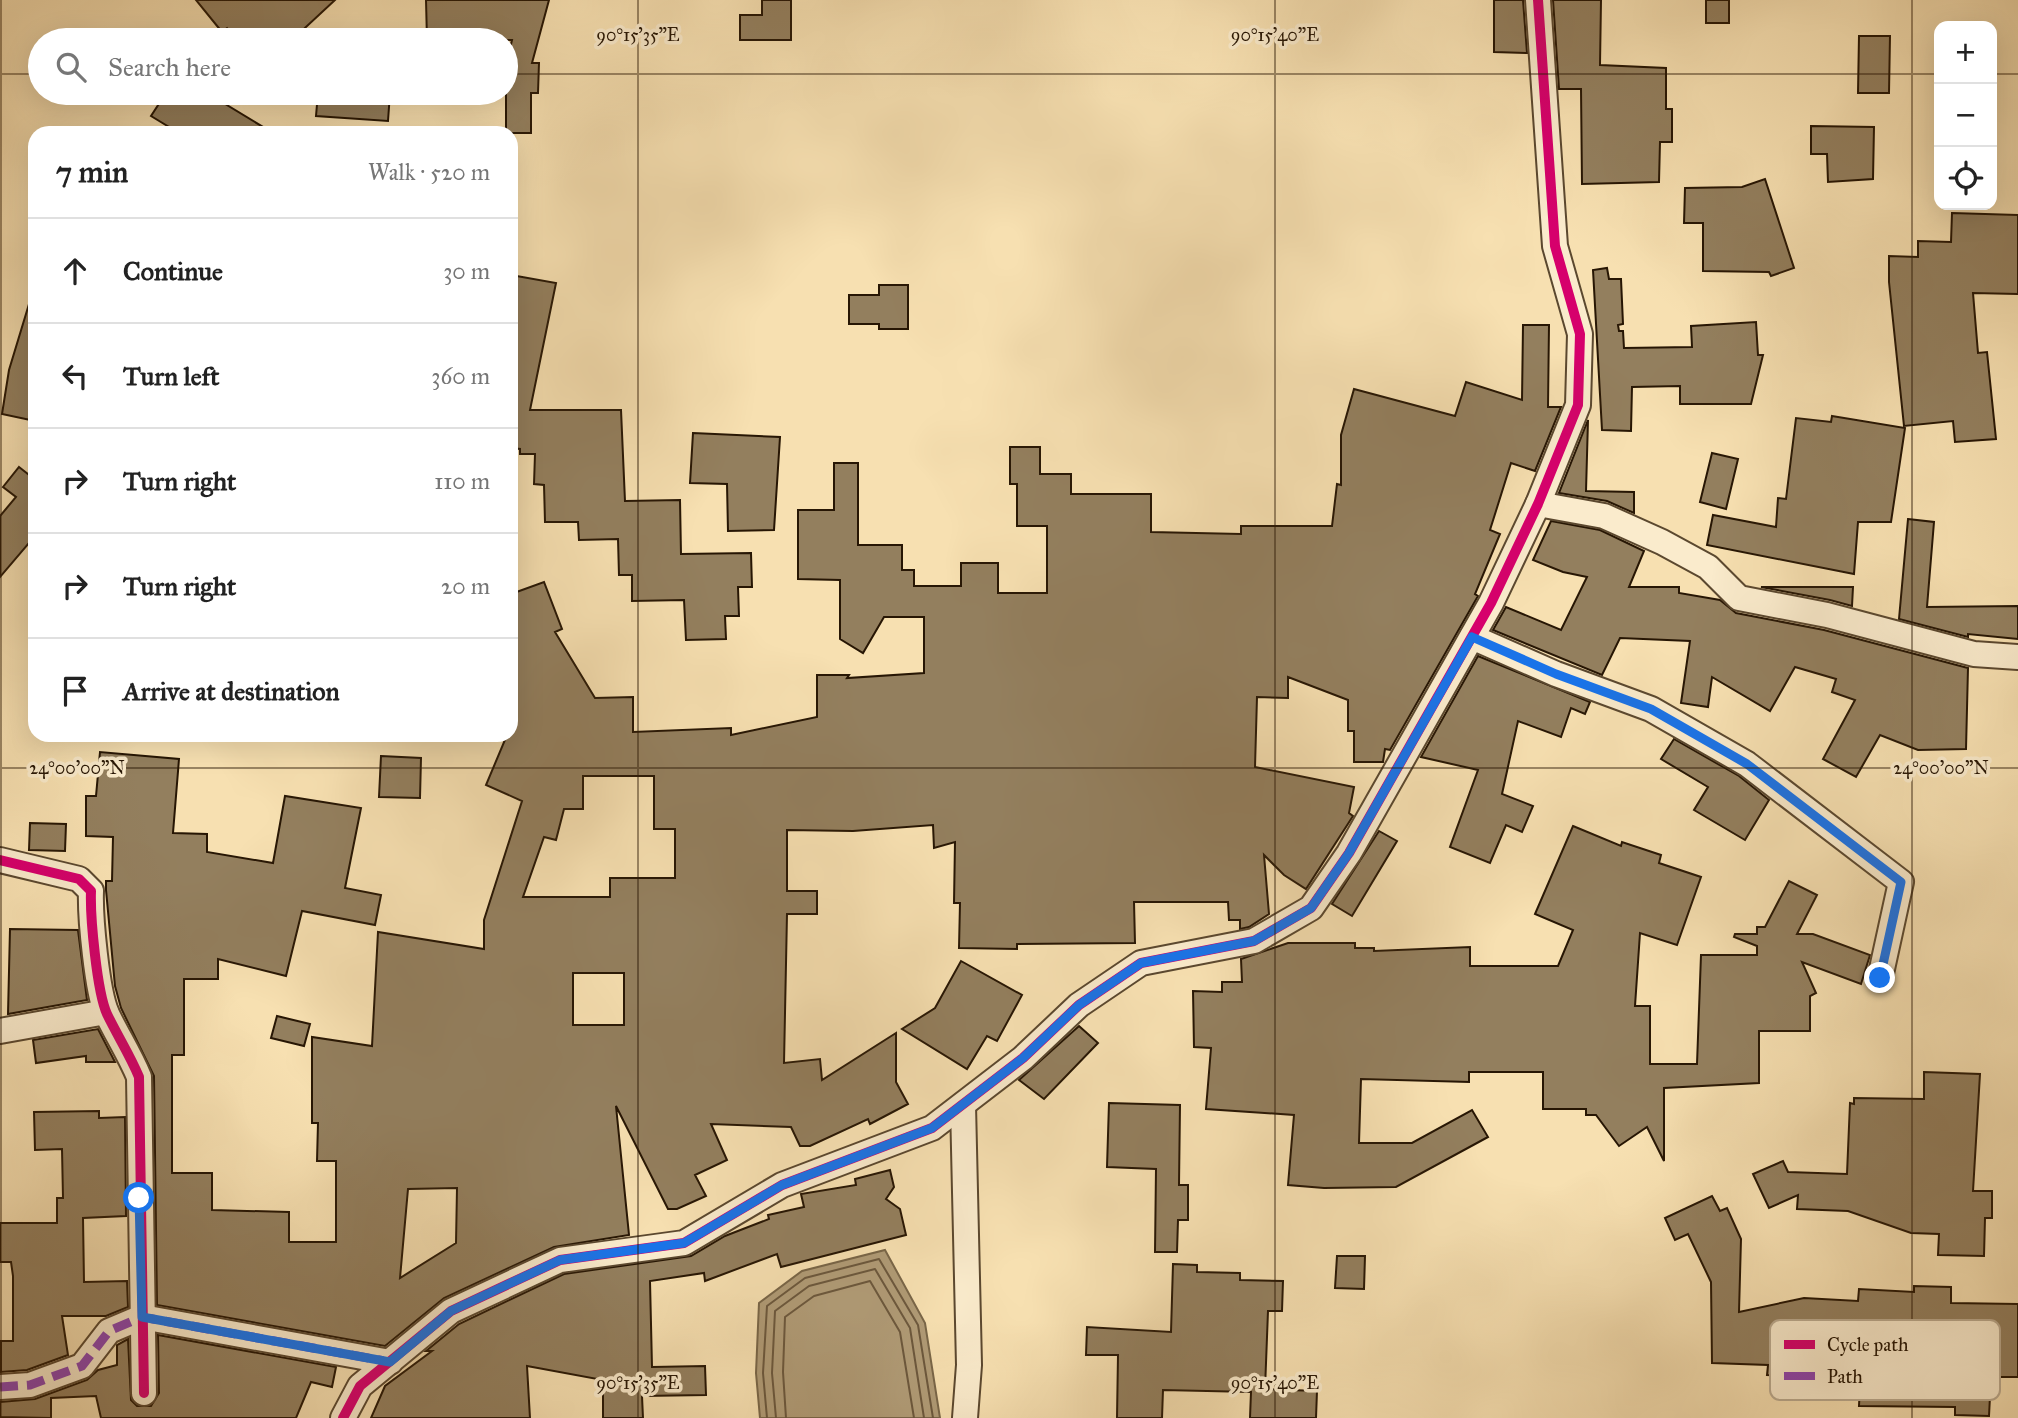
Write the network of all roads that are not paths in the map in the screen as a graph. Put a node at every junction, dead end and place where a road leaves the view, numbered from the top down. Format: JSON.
{"nodes":[{"id":1,"x":1538,"y":0,"type":"edge"},
{"id":2,"x":1538,"y":504,"type":"junction"},
{"id":3,"x":1472,"y":637,"type":"junction"},
{"id":4,"x":2018,"y":657,"type":"edge"},
{"id":5,"x":0,"y":860,"type":"edge"},
{"id":6,"x":1880,"y":978,"type":"dead end"},
{"id":7,"x":106,"y":1012,"type":"junction"},
{"id":8,"x":0,"y":1031,"type":"edge"},
{"id":9,"x":963,"y":1105,"type":"junction"},
{"id":10,"x":142,"y":1317,"type":"junction"},
{"id":11,"x":390,"y":1362,"type":"junction"},
{"id":12,"x":0,"y":1387,"type":"edge"},
{"id":13,"x":144,"y":1393,"type":"dead end"},
{"id":14,"x":343,"y":1418,"type":"edge"},
{"id":15,"x":965,"y":1418,"type":"edge"}],
"edges":[{"from":1,"to":2,"type":"street"},
{"from":2,"to":3,"type":"street"},
{"from":2,"to":4,"type":"street"},
{"from":3,"to":6,"type":"street"},
{"from":3,"to":9,"type":"street"},
{"from":5,"to":7,"type":"street"},
{"from":7,"to":8,"type":"street"},
{"from":7,"to":10,"type":"street"},
{"from":9,"to":11,"type":"street"},
{"from":9,"to":15,"type":"street"},
{"from":10,"to":11,"type":"street"},
{"from":10,"to":12,"type":"street"},
{"from":10,"to":13,"type":"street"},
{"from":11,"to":14,"type":"street"}]}
